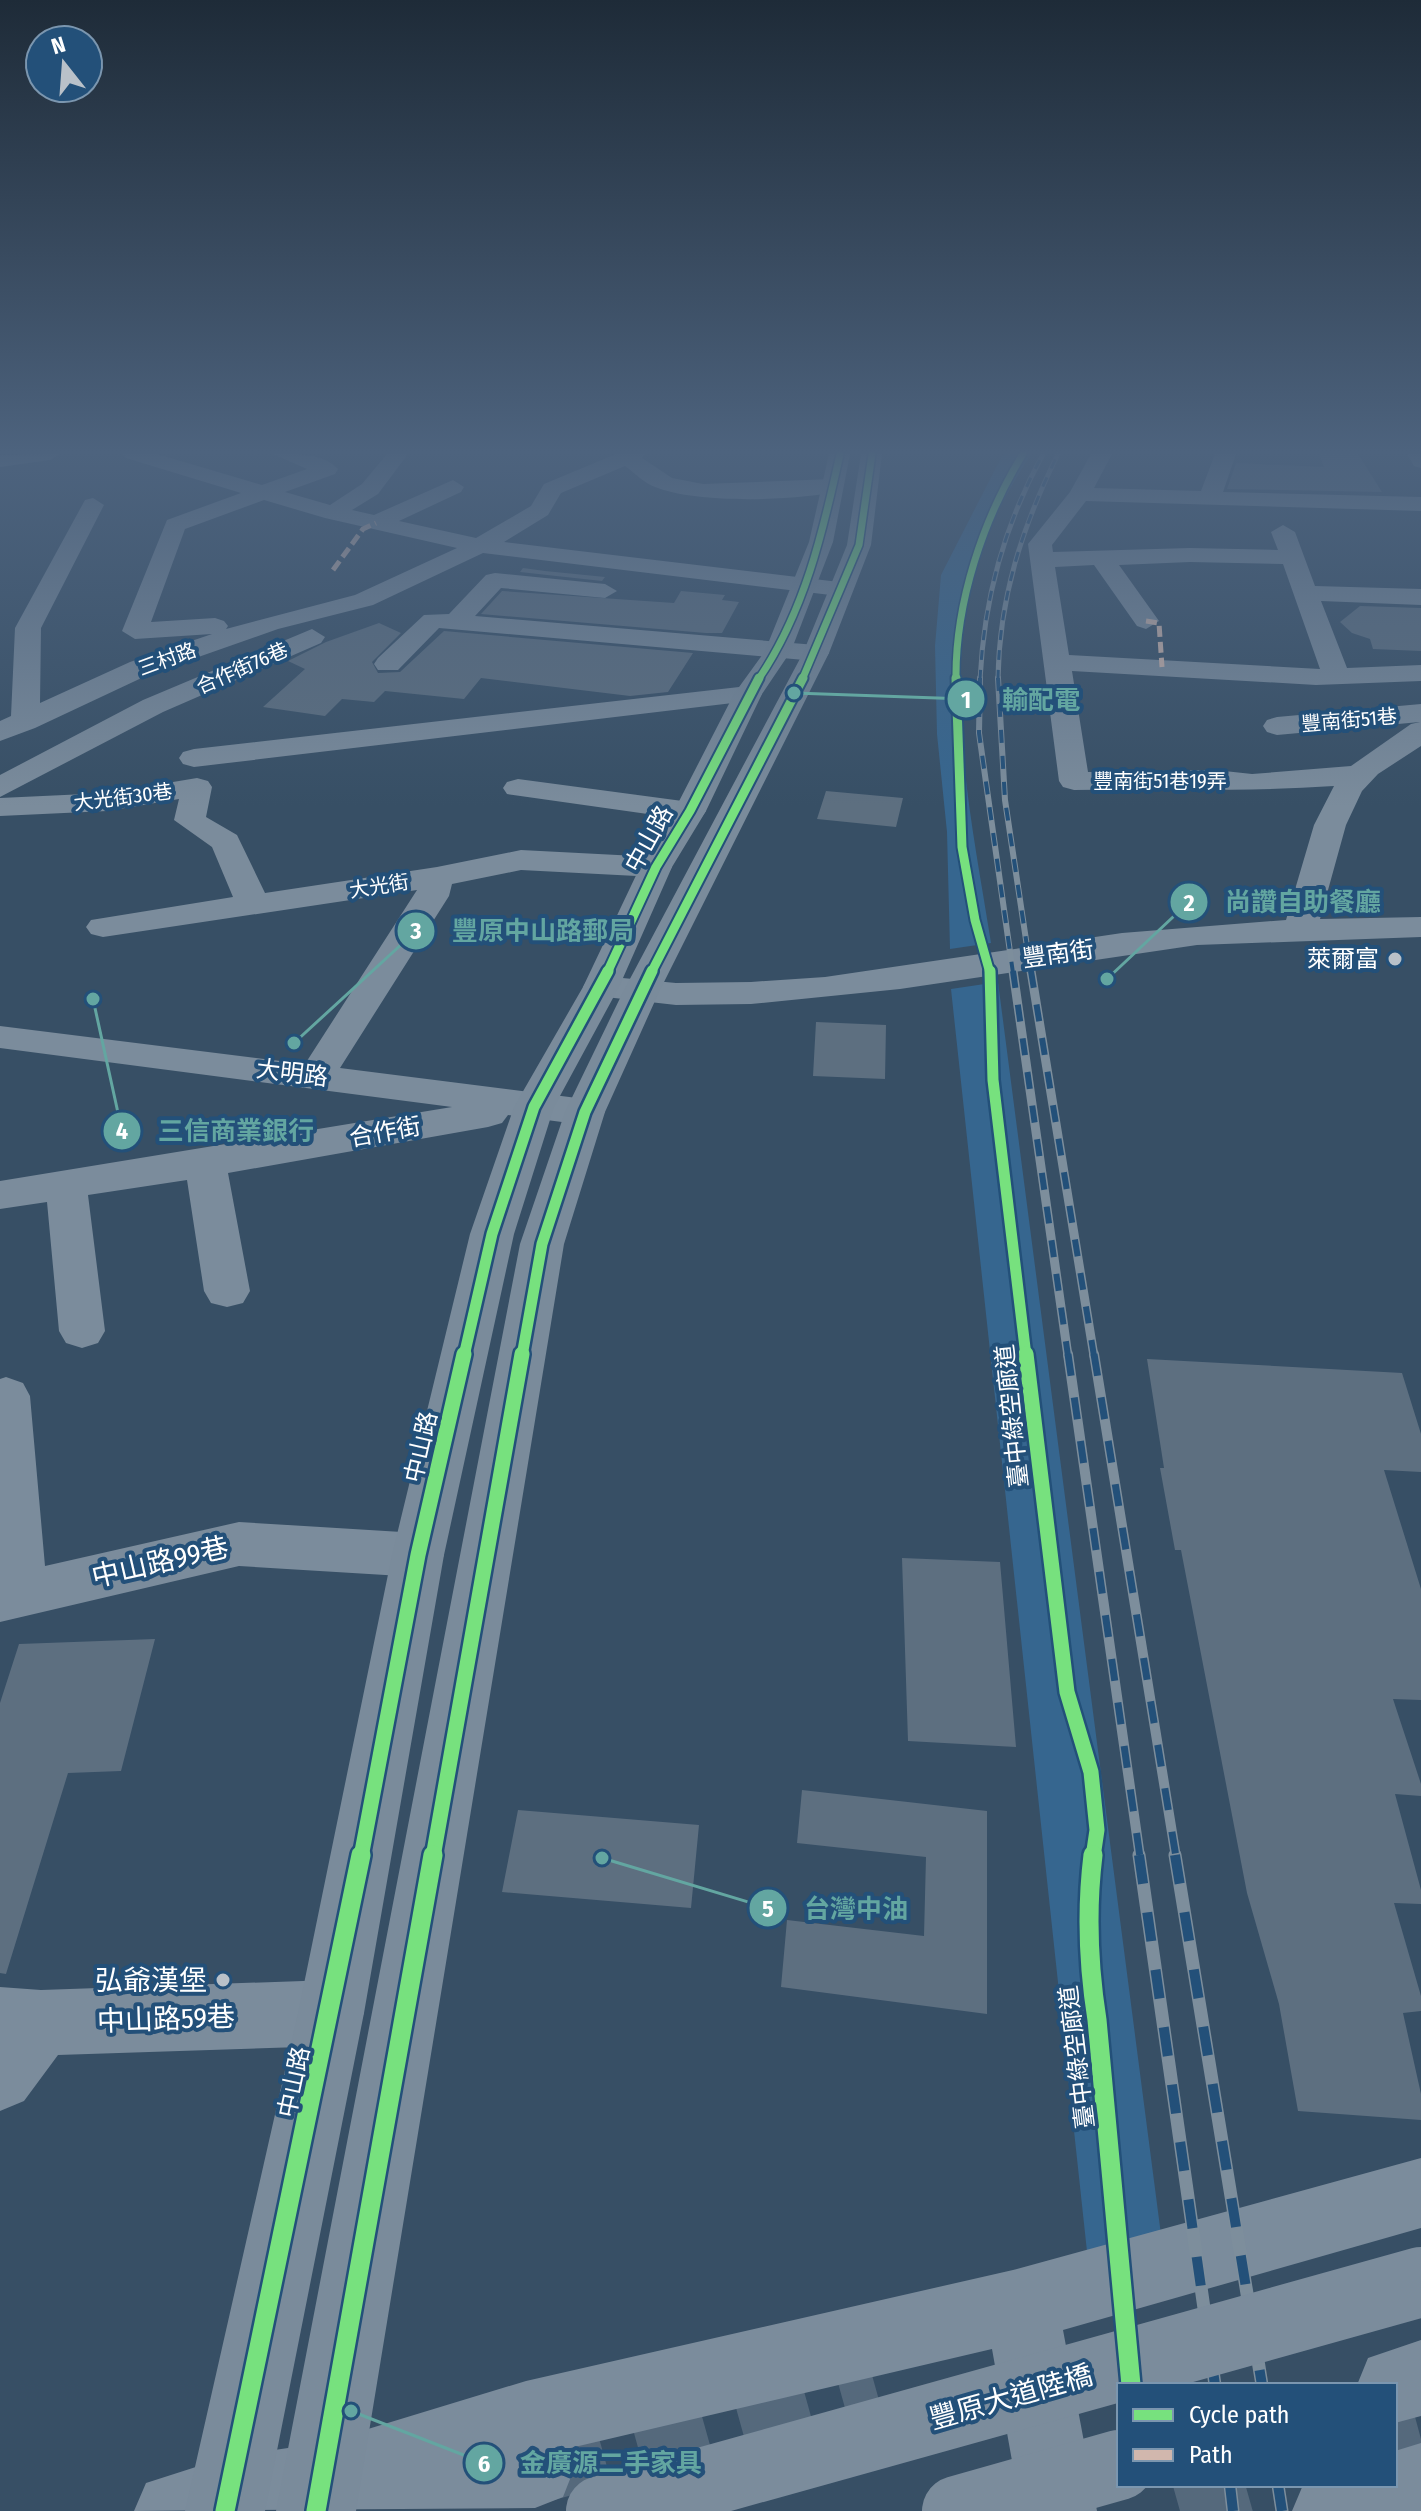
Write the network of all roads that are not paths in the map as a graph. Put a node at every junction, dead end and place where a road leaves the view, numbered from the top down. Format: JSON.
{"nodes":[{"id":1,"x":58,"y":571,"type":"edge"},
{"id":2,"x":158,"y":571,"type":"edge"},
{"id":3,"x":426,"y":571,"type":"edge"},
{"id":4,"x":454,"y":571,"type":"edge"},
{"id":5,"x":629,"y":571,"type":"edge"},
{"id":6,"x":693,"y":571,"type":"edge"},
{"id":7,"x":811,"y":571,"type":"edge"},
{"id":8,"x":847,"y":571,"type":"edge"},
{"id":9,"x":1043,"y":571,"type":"edge"},
{"id":10,"x":1112,"y":571,"type":"edge"},
{"id":11,"x":1298,"y":571,"type":"edge"},
{"id":12,"x":806,"y":585,"type":"junction"},
{"id":13,"x":839,"y":589,"type":"junction"},
{"id":14,"x":1306,"y":593,"type":"junction"},
{"id":15,"x":1421,"y":597,"type":"edge"},
{"id":16,"x":1146,"y":621,"type":"dead end"},
{"id":17,"x":455,"y":622,"type":"junction"},
{"id":18,"x":269,"y":623,"type":"junction"},
{"id":19,"x":28,"y":628,"type":"junction"},
{"id":20,"x":0,"y":629,"type":"edge"},
{"id":21,"x":778,"y":651,"type":"junction"},
{"id":22,"x":816,"y":653,"type":"junction"},
{"id":23,"x":1055,"y":662,"type":"junction"},
{"id":24,"x":388,"y":664,"type":"dead end"},
{"id":25,"x":1421,"y":673,"type":"edge"},
{"id":26,"x":1336,"y":675,"type":"junction"},
{"id":27,"x":748,"y":694,"type":"junction"},
{"id":28,"x":1421,"y":713,"type":"edge"},
{"id":29,"x":25,"y":722,"type":"junction"},
{"id":30,"x":1277,"y":726,"type":"dead end"},
{"id":31,"x":0,"y":732,"type":"edge"},
{"id":32,"x":1414,"y":738,"type":"edge"},
{"id":33,"x":1306,"y":753,"type":"dead end"},
{"id":34,"x":194,"y":758,"type":"dead end"},
{"id":35,"x":1358,"y":775,"type":"junction"},
{"id":36,"x":0,"y":788,"type":"edge"},
{"id":37,"x":518,"y":788,"type":"dead end"},
{"id":38,"x":0,"y":807,"type":"edge"},
{"id":39,"x":690,"y":811,"type":"junction"},
{"id":40,"x":656,"y":867,"type":"junction"},
{"id":41,"x":437,"y":877,"type":"junction"},
{"id":42,"x":253,"y":905,"type":"junction"},
{"id":43,"x":103,"y":927,"type":"dead end"},
{"id":44,"x":1407,"y":927,"type":"edge"},
{"id":45,"x":1300,"y":931,"type":"junction"},
{"id":46,"x":1421,"y":949,"type":"edge"},
{"id":47,"x":601,"y":987,"type":"junction"},
{"id":48,"x":641,"y":992,"type":"junction"},
{"id":49,"x":0,"y":1037,"type":"edge"},
{"id":50,"x":316,"y":1076,"type":"junction"},
{"id":51,"x":559,"y":1109,"type":"junction"},
{"id":52,"x":205,"y":1162,"type":"junction"},
{"id":53,"x":66,"y":1185,"type":"junction"},
{"id":54,"x":0,"y":1195,"type":"edge"},
{"id":55,"x":227,"y":1291,"type":"dead end"},
{"id":56,"x":82,"y":1331,"type":"dead end"},
{"id":57,"x":6,"y":1396,"type":"dead end"},
{"id":58,"x":418,"y":1555,"type":"junction"},
{"id":59,"x":10,"y":1596,"type":"edge"},
{"id":60,"x":331,"y":2013,"type":"junction"},
{"id":61,"x":20,"y":2022,"type":"edge"},
{"id":62,"x":0,"y":2077,"type":"edge"},
{"id":63,"x":1421,"y":2193,"type":"edge"},
{"id":64,"x":1421,"y":2282,"type":"edge"},
{"id":65,"x":1013,"y":2307,"type":"junction"},
{"id":66,"x":1421,"y":2378,"type":"edge"},
{"id":67,"x":1397,"y":2384,"type":"edge"},
{"id":68,"x":1117,"y":2466,"type":"edge"},
{"id":69,"x":535,"y":2469,"type":"tunnel mouth"},
{"id":70,"x":1421,"y":2483,"type":"edge"},
{"id":71,"x":319,"y":2497,"type":"edge"},
{"id":72,"x":208,"y":2506,"type":"edge"},
{"id":73,"x":601,"y":2511,"type":"edge"},
{"id":74,"x":957,"y":2511,"type":"edge"},
{"id":75,"x":1060,"y":2511,"type":"edge"},
{"id":76,"x":1332,"y":2511,"type":"edge"}],
"edges":[{"from":1,"to":19,"type":"street"},
{"from":2,"to":18,"type":"street"},
{"from":3,"to":18,"type":"street","name":"三村路"},
{"from":4,"to":36,"type":"street","name":"合作街76巷"},
{"from":5,"to":17,"type":"street"},
{"from":6,"to":12,"type":"street"},
{"from":7,"to":12,"type":"main road","name":"中山路"},
{"from":8,"to":13,"type":"main road","name":"中山路"},
{"from":9,"to":23,"type":"street","name":"豐南街51巷19弄"},
{"from":10,"to":16,"type":"street"},
{"from":11,"to":14,"type":"street"},
{"from":12,"to":13,"type":"street"},
{"from":12,"to":21,"type":"main road","name":"中山路"},
{"from":13,"to":22,"type":"main road","name":"中山路"},
{"from":14,"to":15,"type":"street"},
{"from":14,"to":26,"type":"street"},
{"from":17,"to":21,"type":"street"},
{"from":17,"to":24,"type":"street"},
{"from":18,"to":29,"type":"street","name":"三村路"},
{"from":19,"to":20,"type":"street"},
{"from":19,"to":29,"type":"street"},
{"from":21,"to":22,"type":"street"},
{"from":21,"to":27,"type":"main road","name":"中山路"},
{"from":22,"to":48,"type":"main road","name":"中山路"},
{"from":23,"to":26,"type":"street"},
{"from":23,"to":35,"type":"street","name":"豐南街51巷19弄"},
{"from":25,"to":26,"type":"street"},
{"from":27,"to":34,"type":"street"},
{"from":27,"to":39,"type":"main road","name":"中山路"},
{"from":28,"to":30,"type":"street","name":"豐南街51巷"},
{"from":29,"to":31,"type":"street","name":"三村路"},
{"from":32,"to":33,"type":"street","name":"豐南街51巷"},
{"from":32,"to":35,"type":"street","name":"豐南街51巷"},
{"from":35,"to":45,"type":"street","name":"豐南街51巷"},
{"from":37,"to":39,"type":"street"},
{"from":38,"to":42,"type":"street","name":"大光街30巷"},
{"from":39,"to":40,"type":"main road","name":"中山路"},
{"from":40,"to":41,"type":"street","name":"大光街"},
{"from":40,"to":47,"type":"main road","name":"中山路"},
{"from":41,"to":42,"type":"street","name":"大光街"},
{"from":41,"to":50,"type":"street"},
{"from":42,"to":43,"type":"street","name":"大光街"},
{"from":44,"to":45,"type":"street","name":"豐南街"},
{"from":44,"to":46,"type":"street"},
{"from":45,"to":48,"type":"street","name":"豐南街"},
{"from":47,"to":48,"type":"street","name":"豐南街"},
{"from":47,"to":51,"type":"main road","name":"中山路"},
{"from":48,"to":51,"type":"main road","name":"中山路"},
{"from":49,"to":50,"type":"street","name":"大明路"},
{"from":50,"to":51,"type":"street","name":"大明路"},
{"from":51,"to":52,"type":"street","name":"合作街"},
{"from":51,"to":58,"type":"main road","name":"中山路"},
{"from":51,"to":71,"type":"main road","name":"中山路"},
{"from":52,"to":53,"type":"street","name":"合作街"},
{"from":52,"to":55,"type":"street"},
{"from":53,"to":54,"type":"street","name":"合作街"},
{"from":53,"to":56,"type":"street"},
{"from":57,"to":59,"type":"street"},
{"from":58,"to":59,"type":"street","name":"中山路99巷"},
{"from":58,"to":60,"type":"main road","name":"中山路"},
{"from":60,"to":61,"type":"street","name":"中山路59巷"},
{"from":60,"to":72,"type":"main road","name":"中山路"},
{"from":61,"to":62,"type":"street"},
{"from":63,"to":65,"type":"street"},
{"from":64,"to":73,"type":"street","name":"豐原大道陸橋","bridge":true},
{"from":65,"to":71,"type":"street"},
{"from":65,"to":75,"type":"street"},
{"from":66,"to":67,"type":"street"},
{"from":68,"to":74,"type":"street","bridge":true},
{"from":69,"to":71,"type":"street"},
{"from":70,"to":76,"type":"street"},
{"from":71,"to":72,"type":"street"}]}
